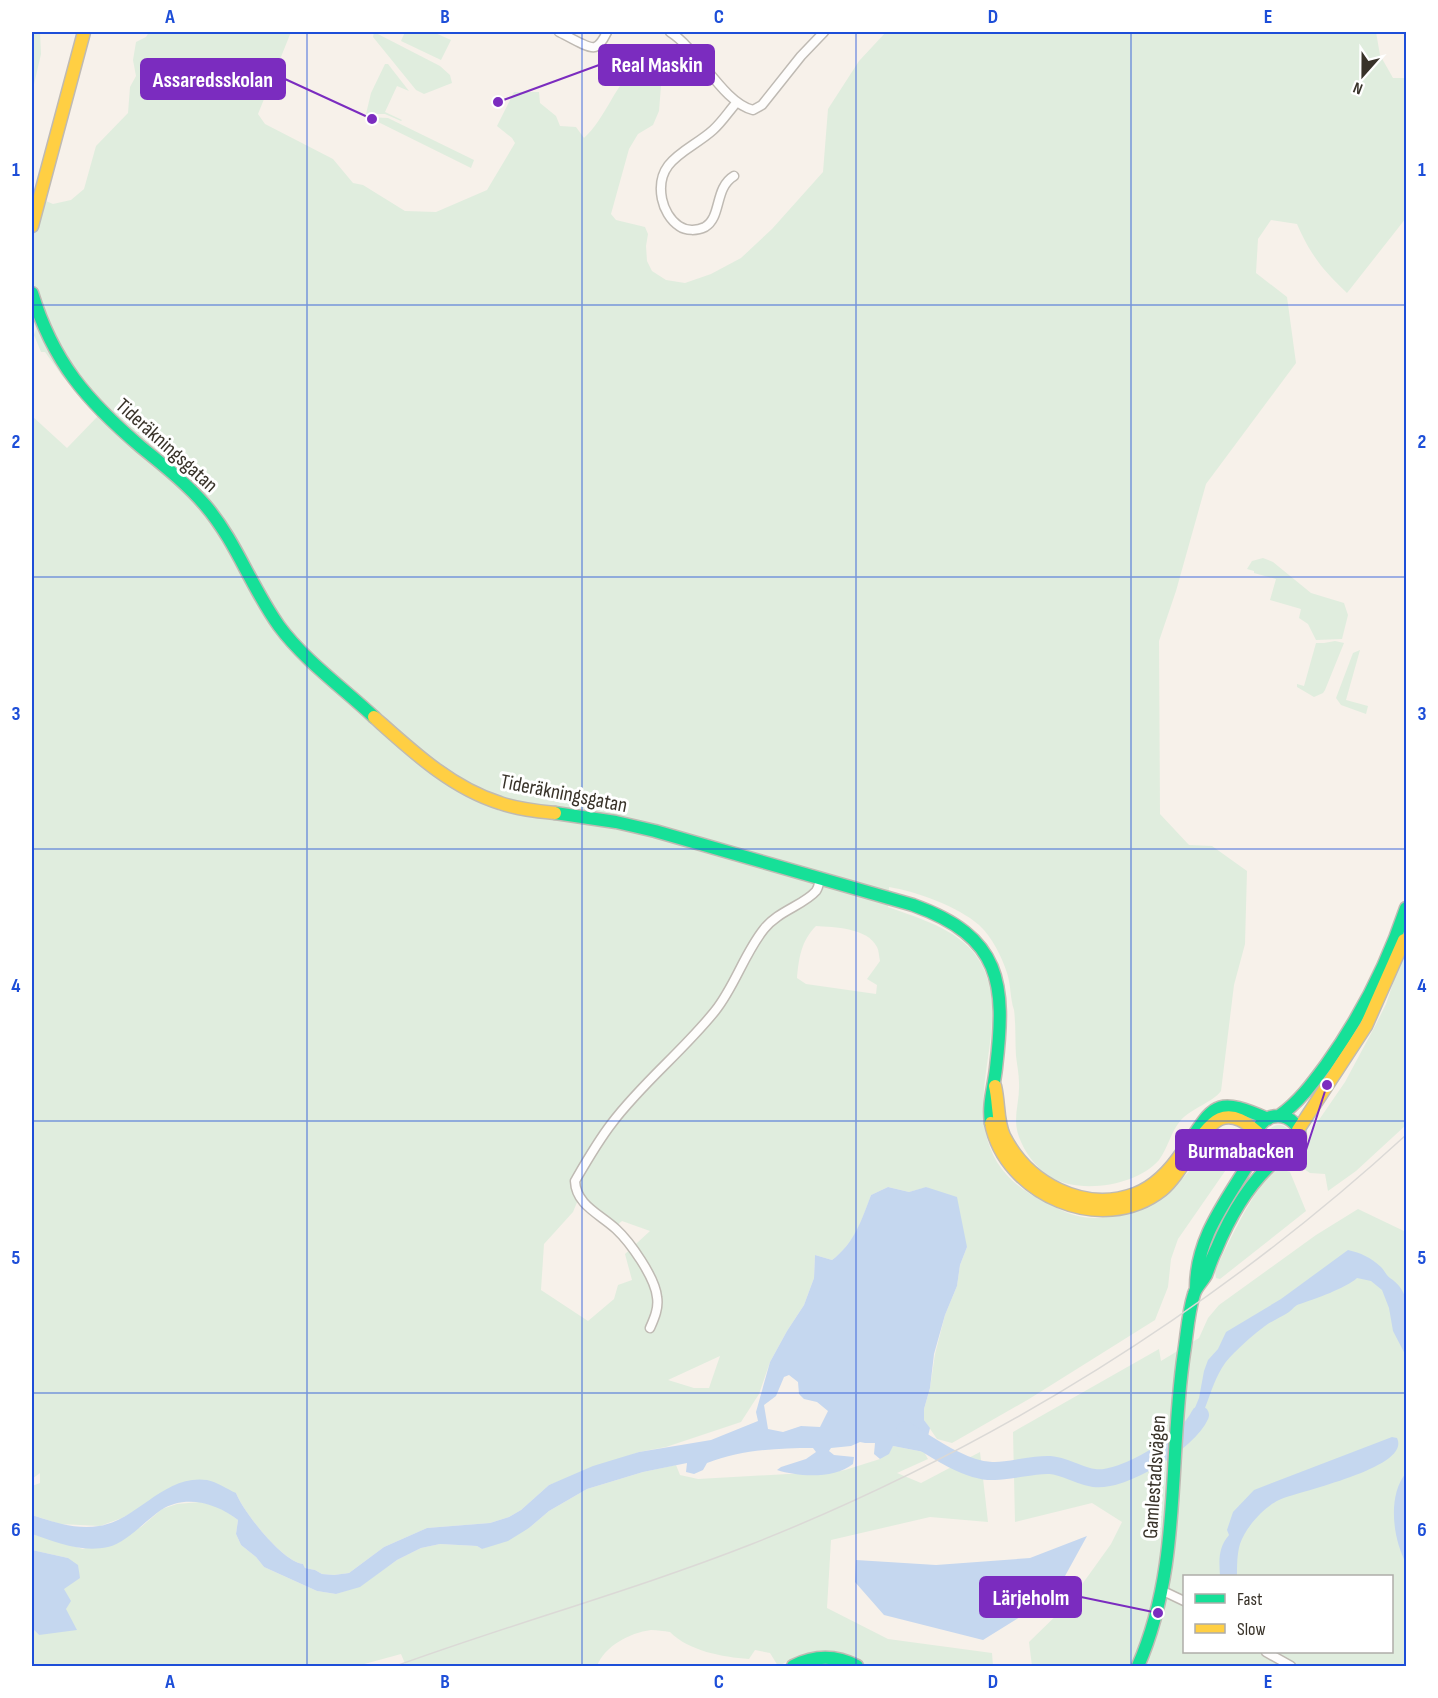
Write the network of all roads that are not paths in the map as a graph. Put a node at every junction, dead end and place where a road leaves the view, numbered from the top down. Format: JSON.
{"nodes":[{"id":1,"x":84,"y":32,"type":"edge"},
{"id":2,"x":559,"y":32,"type":"edge"},
{"id":3,"x":607,"y":32,"type":"edge"},
{"id":4,"x":670,"y":32,"type":"edge"},
{"id":5,"x":824,"y":32,"type":"edge"},
{"id":6,"x":737,"y":102,"type":"junction"},
{"id":7,"x":734,"y":176,"type":"dead end"},
{"id":8,"x":32,"y":226,"type":"edge"},
{"id":9,"x":32,"y":293,"type":"edge"},
{"id":10,"x":820,"y":878,"type":"junction"},
{"id":11,"x":1407,"y":908,"type":"edge"},
{"id":12,"x":1407,"y":933,"type":"edge"},
{"id":13,"x":995,"y":1084,"type":"junction"},
{"id":14,"x":1273,"y":1117,"type":"junction"},
{"id":15,"x":1298,"y":1130,"type":"junction"},
{"id":16,"x":1257,"y":1132,"type":"junction"},
{"id":17,"x":1258,"y":1147,"type":"junction"},
{"id":18,"x":1276,"y":1160,"type":"junction"},
{"id":19,"x":1196,"y":1288,"type":"junction"},
{"id":20,"x":650,"y":1328,"type":"dead end"},
{"id":21,"x":1162,"y":1591,"type":"junction"},
{"id":22,"x":1183,"y":1600,"type":"edge"},
{"id":23,"x":1268,"y":1653,"type":"edge"},
{"id":24,"x":793,"y":1666,"type":"edge"},
{"id":25,"x":857,"y":1666,"type":"edge"},
{"id":26,"x":1138,"y":1666,"type":"edge"},
{"id":27,"x":1291,"y":1666,"type":"edge"}],
"edges":[{"from":1,"to":8,"type":"street"},
{"from":2,"to":3,"type":"street"},
{"from":4,"to":6,"type":"street"},
{"from":5,"to":6,"type":"street"},
{"from":6,"to":7,"type":"street"},
{"from":9,"to":10,"type":"street","name":"Tideräkningsgatan"},
{"from":10,"to":13,"type":"street","name":"Tideräkningsgatan"},
{"from":10,"to":20,"type":"street"},
{"from":11,"to":14,"type":"street"},
{"from":12,"to":15,"type":"street","name":"Gamlestadsvägen"},
{"from":13,"to":14,"type":"street","name":"Tideräkningsgatan"},
{"from":13,"to":16,"type":"street","name":"Tideräkningsgatan"},
{"from":14,"to":15,"type":"street"},
{"from":14,"to":16,"type":"street"},
{"from":15,"to":18,"type":"street","name":"Gamlestadsvägen"},
{"from":16,"to":17,"type":"street"},
{"from":17,"to":18,"type":"street"},
{"from":17,"to":19,"type":"street","name":"Gamlestadsvägen"},
{"from":18,"to":19,"type":"street","name":"Gamlestadsvägen"},
{"from":19,"to":21,"type":"street","name":"Gamlestadsvägen"},
{"from":21,"to":22,"type":"street"},
{"from":21,"to":26,"type":"street","name":"Gamlestadsvägen"},
{"from":23,"to":27,"type":"street"},
{"from":24,"to":25,"type":"street"}]}
